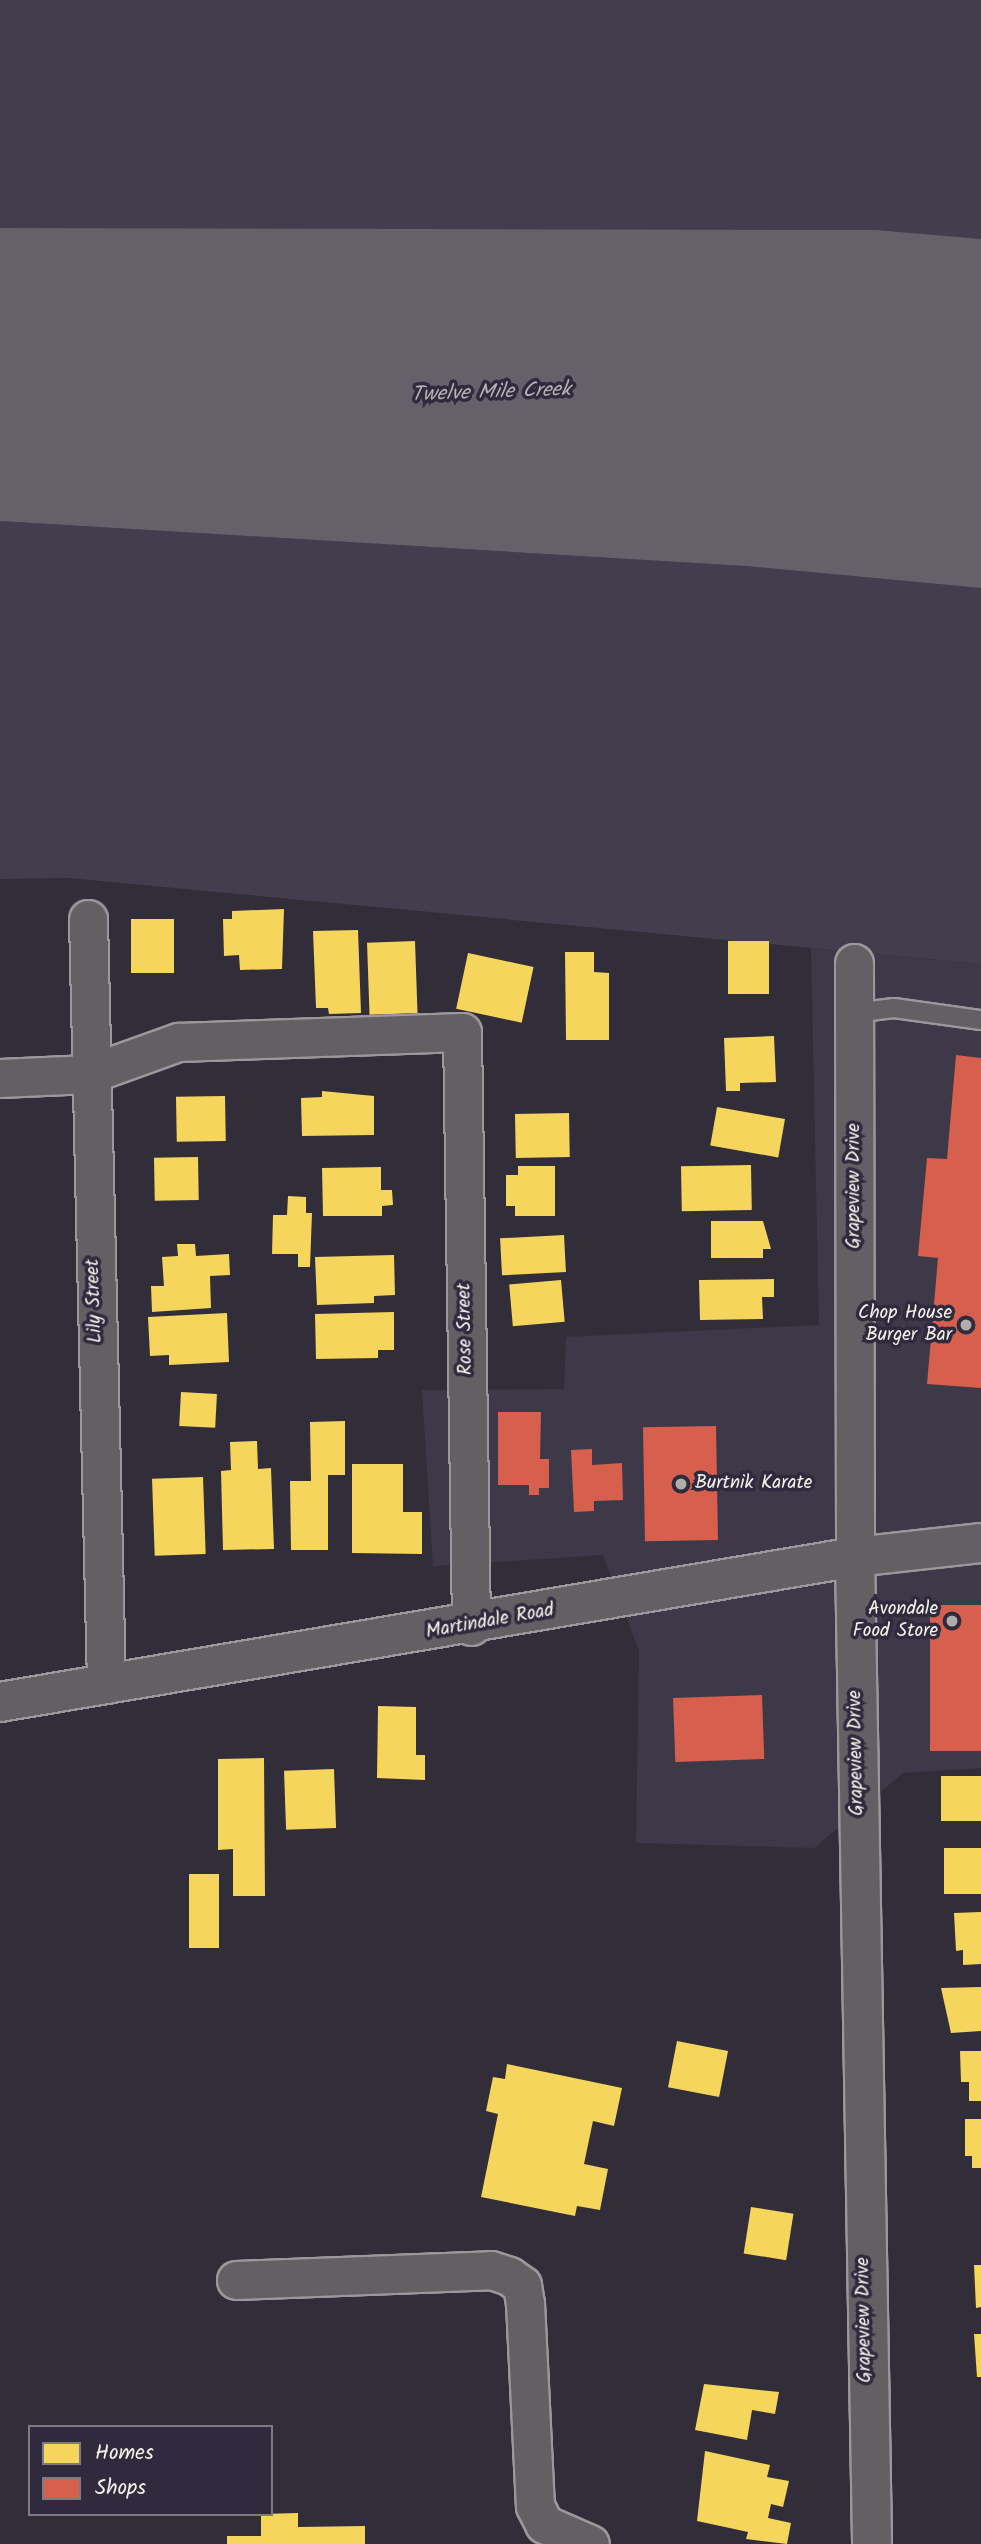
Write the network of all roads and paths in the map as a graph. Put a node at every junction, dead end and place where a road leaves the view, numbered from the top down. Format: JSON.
{"nodes":[{"id":1,"x":88,"y":919,"type":"dead end"},
{"id":2,"x":854,"y":963,"type":"dead end"},
{"id":3,"x":854,"y":1013,"type":"junction"},
{"id":4,"x":981,"y":1020,"type":"edge"},
{"id":5,"x":89,"y":1074,"type":"junction"},
{"id":6,"x":0,"y":1078,"type":"edge"},
{"id":7,"x":981,"y":1543,"type":"edge"},
{"id":8,"x":855,"y":1557,"type":"junction"},
{"id":9,"x":471,"y":1626,"type":"junction"},
{"id":10,"x":106,"y":1684,"type":"junction"},
{"id":11,"x":0,"y":1702,"type":"edge"},
{"id":12,"x":236,"y":2280,"type":"dead end"},
{"id":13,"x":590,"y":2544,"type":"edge"},
{"id":14,"x":872,"y":2544,"type":"edge"}],
"edges":[{"from":1,"to":5,"type":"street","name":"Lily Street"},
{"from":2,"to":3,"type":"street","name":"Grapeview Drive"},
{"from":3,"to":4,"type":"lane"},
{"from":3,"to":8,"type":"street","name":"Grapeview Drive"},
{"from":5,"to":6,"type":"street"},
{"from":5,"to":9,"type":"street","name":"Rose Street"},
{"from":5,"to":10,"type":"street","name":"Lily Street"},
{"from":7,"to":8,"type":"main road","name":"Martindale Road"},
{"from":8,"to":9,"type":"main road","name":"Martindale Road"},
{"from":8,"to":14,"type":"main road","name":"Grapeview Drive"},
{"from":9,"to":10,"type":"main road","name":"Martindale Road"},
{"from":10,"to":11,"type":"main road","name":"Martindale Road"},
{"from":12,"to":13,"type":"street"}]}
